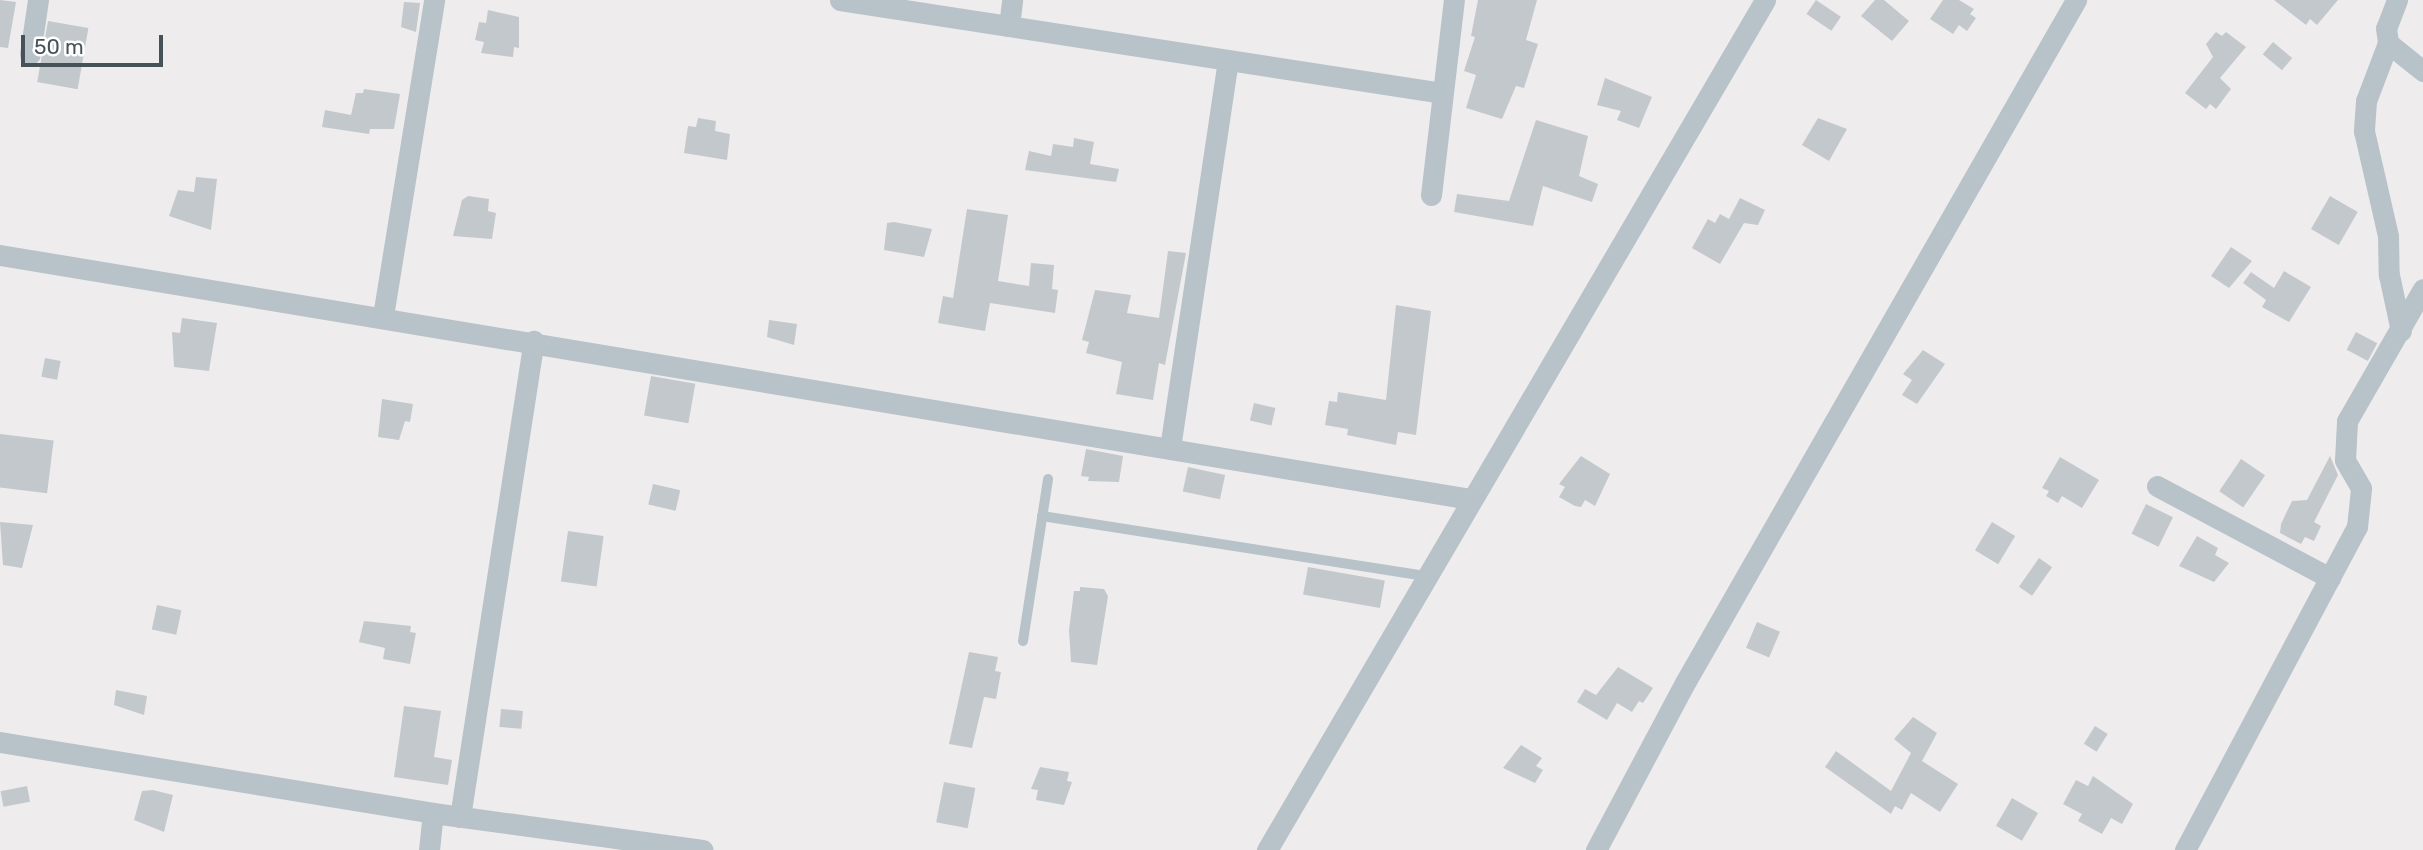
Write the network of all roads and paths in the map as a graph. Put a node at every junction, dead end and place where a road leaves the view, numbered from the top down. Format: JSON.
{"nodes":[{"id":1,"x":38,"y":0,"type":"edge"},
{"id":2,"x":435,"y":0,"type":"edge"},
{"id":3,"x":840,"y":0,"type":"edge"},
{"id":4,"x":1012,"y":0,"type":"edge"},
{"id":5,"x":1454,"y":0,"type":"edge"},
{"id":6,"x":1765,"y":0,"type":"edge"},
{"id":7,"x":2076,"y":0,"type":"edge"},
{"id":8,"x":2397,"y":0,"type":"edge"},
{"id":9,"x":1009,"y":26,"type":"junction"},
{"id":10,"x":2388,"y":43,"type":"junction"},
{"id":11,"x":30,"y":54,"type":"dead end"},
{"id":12,"x":1228,"y":60,"type":"junction"},
{"id":13,"x":2423,"y":71,"type":"edge"},
{"id":14,"x":1441,"y":93,"type":"junction"},
{"id":15,"x":1430,"y":195,"type":"dead end"},
{"id":16,"x":0,"y":255,"type":"edge"},
{"id":17,"x":2423,"y":289,"type":"edge"},
{"id":18,"x":383,"y":316,"type":"junction"},
{"id":19,"x":2402,"y":331,"type":"junction"},
{"id":20,"x":534,"y":341,"type":"junction"},
{"id":21,"x":1171,"y":448,"type":"junction"},
{"id":22,"x":1048,"y":479,"type":"dead end"},
{"id":23,"x":2157,"y":486,"type":"dead end"},
{"id":24,"x":1471,"y":499,"type":"junction"},
{"id":25,"x":1042,"y":516,"type":"junction"},
{"id":26,"x":1425,"y":576,"type":"junction"},
{"id":27,"x":2330,"y":578,"type":"junction"},
{"id":28,"x":1023,"y":640,"type":"dead end"},
{"id":29,"x":0,"y":743,"type":"edge"},
{"id":30,"x":433,"y":813,"type":"junction"},
{"id":31,"x":460,"y":817,"type":"junction"},
{"id":32,"x":429,"y":850,"type":"edge"},
{"id":33,"x":702,"y":850,"type":"edge"},
{"id":34,"x":1267,"y":850,"type":"edge"},
{"id":35,"x":1596,"y":850,"type":"edge"},
{"id":36,"x":2185,"y":850,"type":"edge"}],
"edges":[{"from":1,"to":11,"type":"street"},
{"from":2,"to":18,"type":"street"},
{"from":3,"to":9,"type":"street"},
{"from":4,"to":9,"type":"street"},
{"from":5,"to":14,"type":"street"},
{"from":6,"to":24,"type":"street"},
{"from":7,"to":35,"type":"street"},
{"from":8,"to":10,"type":"street"},
{"from":9,"to":12,"type":"street"},
{"from":10,"to":13,"type":"street"},
{"from":10,"to":19,"type":"street"},
{"from":12,"to":14,"type":"street"},
{"from":12,"to":21,"type":"street"},
{"from":14,"to":15,"type":"street"},
{"from":16,"to":18,"type":"street"},
{"from":17,"to":19,"type":"street"},
{"from":18,"to":20,"type":"street"},
{"from":19,"to":27,"type":"street"},
{"from":20,"to":21,"type":"street"},
{"from":20,"to":31,"type":"street"},
{"from":21,"to":24,"type":"street"},
{"from":22,"to":25,"type":"lane"},
{"from":23,"to":27,"type":"street"},
{"from":24,"to":26,"type":"street"},
{"from":25,"to":26,"type":"lane"},
{"from":25,"to":28,"type":"lane"},
{"from":26,"to":34,"type":"street"},
{"from":27,"to":36,"type":"street"},
{"from":29,"to":30,"type":"street"},
{"from":30,"to":31,"type":"street"},
{"from":30,"to":32,"type":"street"},
{"from":31,"to":33,"type":"street"}]}
